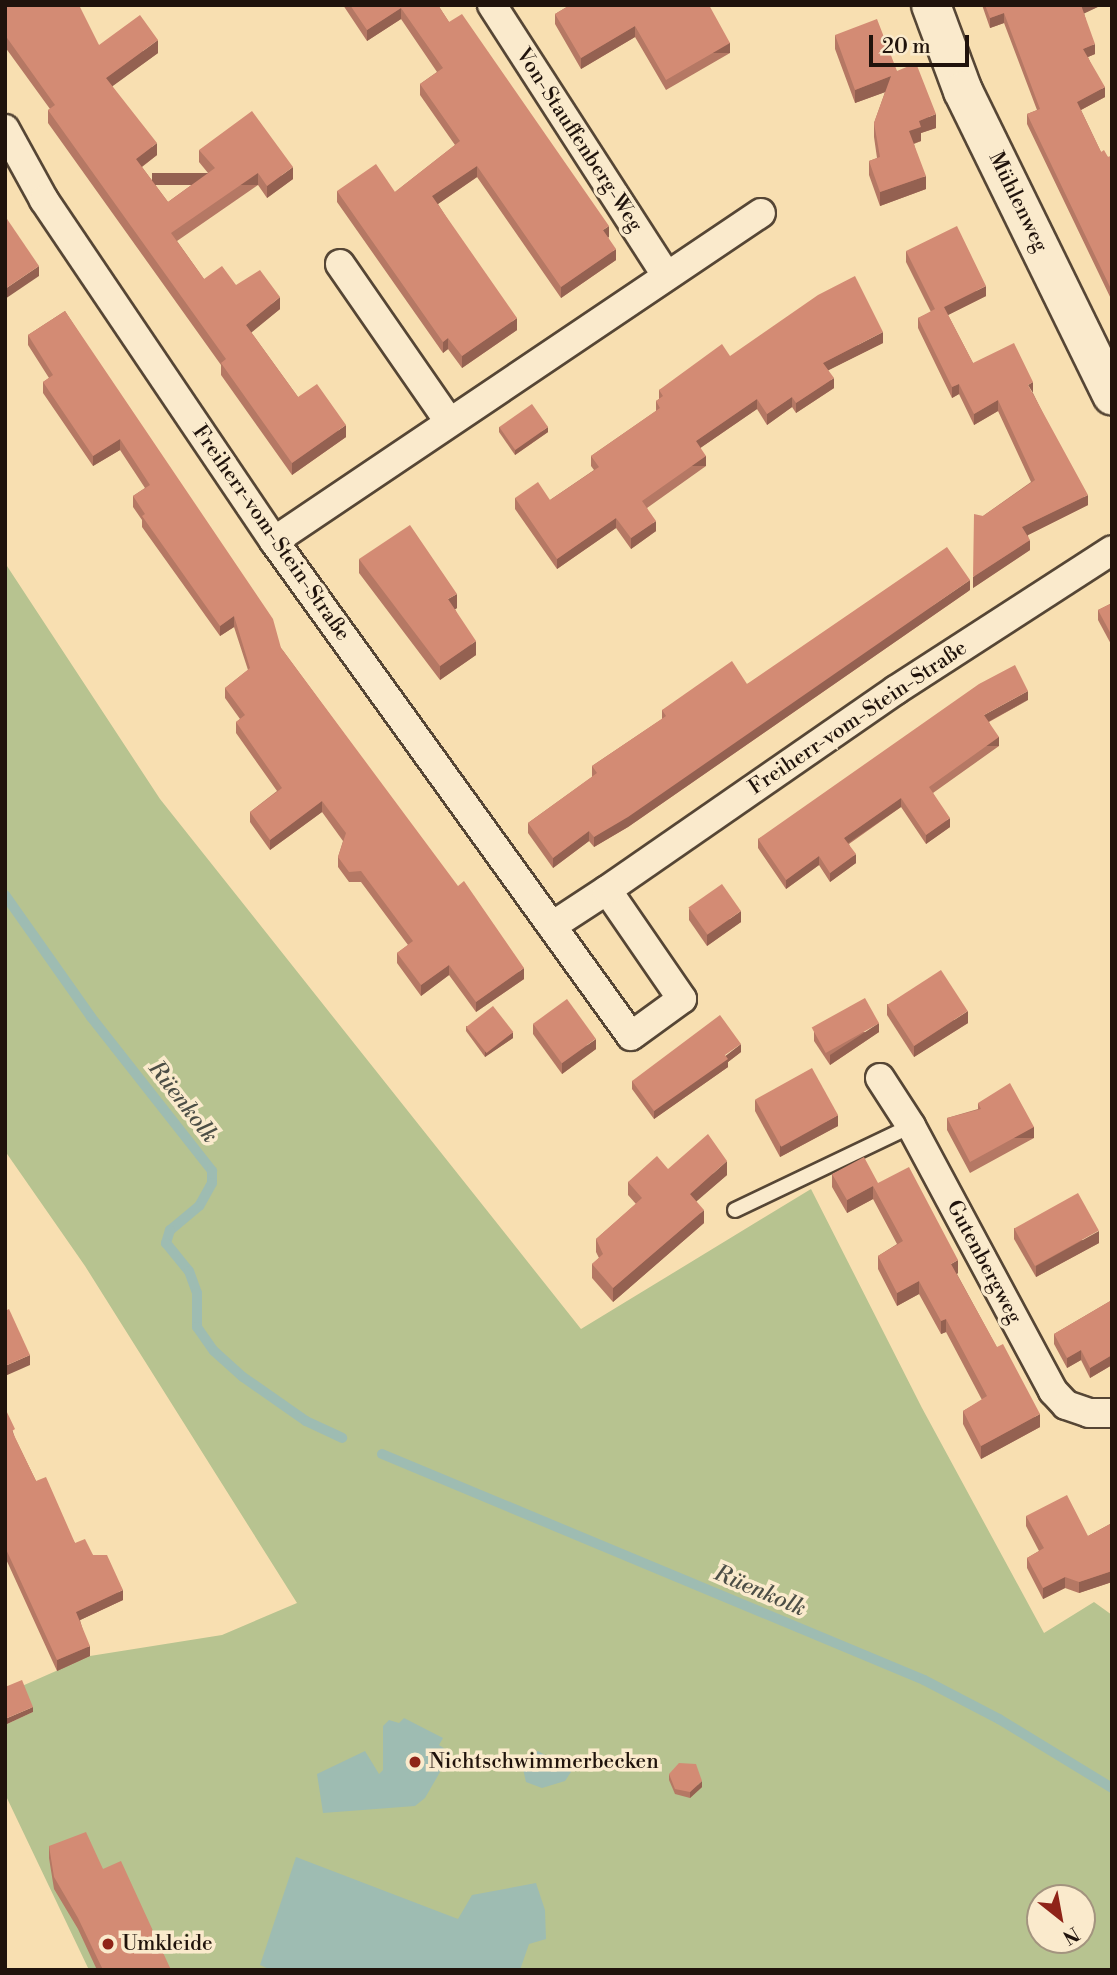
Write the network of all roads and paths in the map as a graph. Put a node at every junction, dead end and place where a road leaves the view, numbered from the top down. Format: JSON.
{"nodes":[{"id":1,"x":492,"y":5,"type":"edge"},
{"id":2,"x":931,"y":5,"type":"edge"},
{"id":3,"x":5,"y":130,"type":"edge"},
{"id":4,"x":761,"y":213,"type":"dead end"},
{"id":5,"x":340,"y":264,"type":"dead end"},
{"id":6,"x":667,"y":275,"type":"junction"},
{"id":7,"x":1112,"y":395,"type":"edge"},
{"id":8,"x":448,"y":420,"type":"junction"},
{"id":9,"x":274,"y":541,"type":"junction"},
{"id":10,"x":1112,"y":550,"type":"edge"},
{"id":11,"x":607,"y":890,"type":"junction"},
{"id":12,"x":552,"y":926,"type":"junction"},
{"id":13,"x":880,"y":1078,"type":"dead end"},
{"id":14,"x":911,"y":1126,"type":"junction"},
{"id":15,"x":735,"y":1210,"type":"dead end"},
{"id":16,"x":1112,"y":1413,"type":"edge"}],
"edges":[{"from":1,"to":6,"type":"street","name":"Von-Stauffenberg-Weg"},
{"from":2,"to":7,"type":"main road","name":"Mühlenweg"},
{"from":3,"to":9,"type":"street","name":"Freiherr-vom-Stein-Straße"},
{"from":4,"to":6,"type":"street"},
{"from":5,"to":8,"type":"street"},
{"from":6,"to":8,"type":"street"},
{"from":8,"to":9,"type":"street"},
{"from":9,"to":12,"type":"street","name":"Freiherr-vom-Stein-Straße"},
{"from":10,"to":11,"type":"street","name":"Freiherr-vom-Stein-Straße"},
{"from":11,"to":12,"type":"street","name":"Freiherr-vom-Stein-Straße"},
{"from":11,"to":12,"type":"street","name":"Freiherr-vom-Stein-Straße"},
{"from":13,"to":14,"type":"street","name":"Gutenbergweg"},
{"from":14,"to":15,"type":"lane"},
{"from":14,"to":16,"type":"street","name":"Gutenbergweg"}]}
